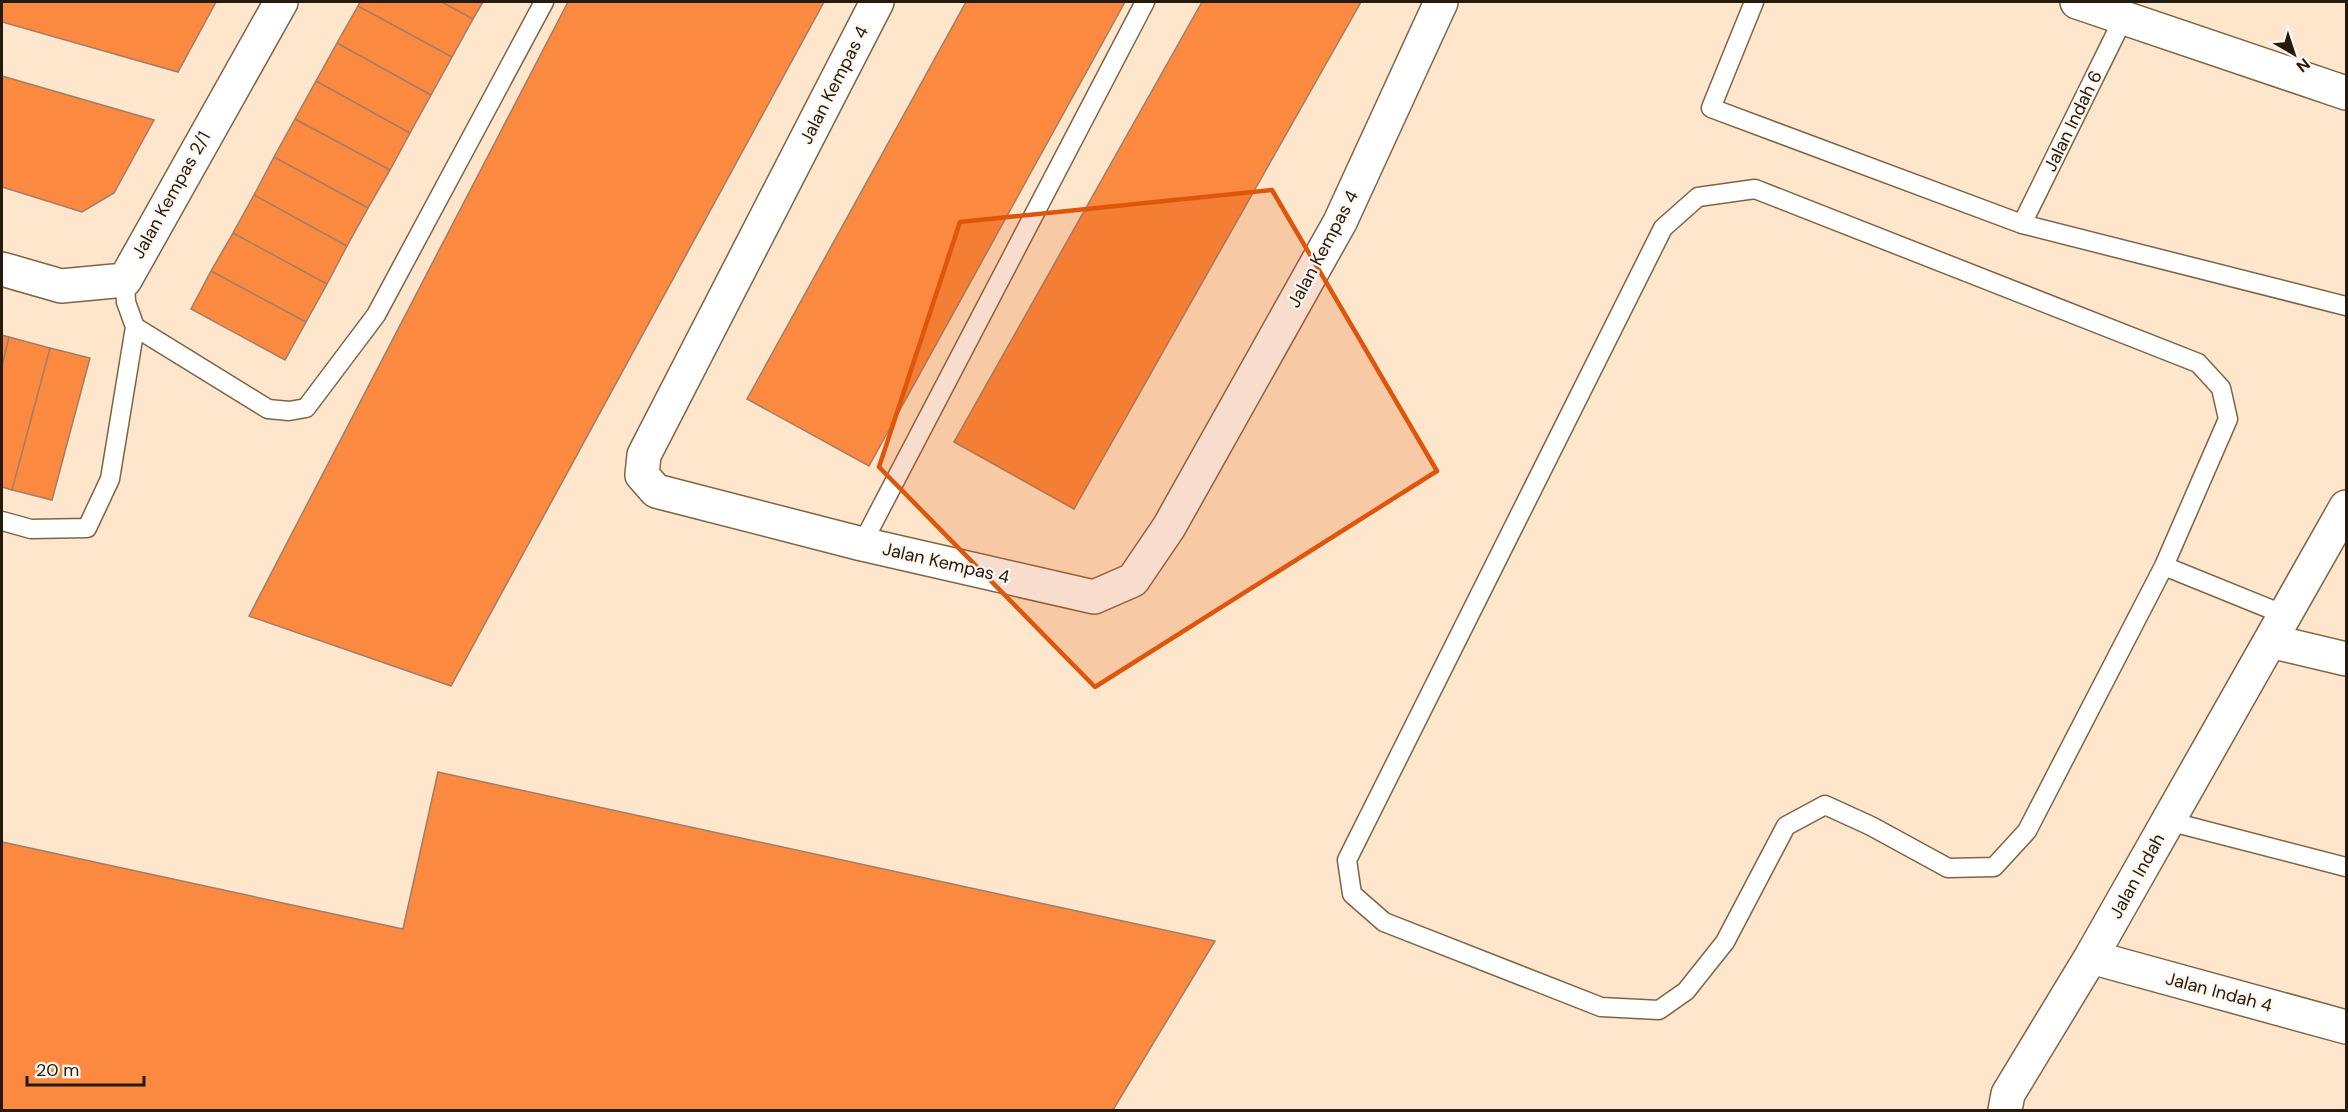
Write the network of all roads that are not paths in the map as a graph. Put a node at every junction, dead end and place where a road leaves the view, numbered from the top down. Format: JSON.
{"nodes":[{"id":1,"x":281,"y":2,"type":"edge"},
{"id":2,"x":544,"y":2,"type":"edge"},
{"id":3,"x":878,"y":2,"type":"edge"},
{"id":4,"x":1145,"y":2,"type":"edge"},
{"id":5,"x":1441,"y":2,"type":"edge"},
{"id":6,"x":1754,"y":2,"type":"edge"},
{"id":7,"x":2078,"y":2,"type":"edge"},
{"id":8,"x":2124,"y":17,"type":"junction"},
{"id":9,"x":2346,"y":93,"type":"edge"},
{"id":10,"x":2022,"y":224,"type":"junction"},
{"id":11,"x":2,"y":269,"type":"edge"},
{"id":12,"x":125,"y":280,"type":"junction"},
{"id":13,"x":2346,"y":306,"type":"edge"},
{"id":14,"x":135,"y":327,"type":"junction"},
{"id":15,"x":2346,"y":507,"type":"edge"},
{"id":16,"x":2,"y":520,"type":"edge"},
{"id":17,"x":862,"y":544,"type":"junction"},
{"id":18,"x":2164,"y":566,"type":"junction"},
{"id":19,"x":2277,"y":628,"type":"junction"},
{"id":20,"x":2346,"y":659,"type":"edge"},
{"id":21,"x":2168,"y":821,"type":"junction"},
{"id":22,"x":2346,"y":867,"type":"edge"},
{"id":23,"x":2091,"y":957,"type":"junction"},
{"id":24,"x":2346,"y":1027,"type":"edge"},
{"id":25,"x":2005,"y":1110,"type":"edge"}],
"edges":[{"from":1,"to":12,"type":"street","name":"Jalan Kempas 2/1"},
{"from":2,"to":14,"type":"lane"},
{"from":3,"to":17,"type":"street","name":"Jalan Kempas 4"},
{"from":4,"to":17,"type":"lane"},
{"from":5,"to":17,"type":"street","name":"Jalan Kempas 4"},
{"from":6,"to":10,"type":"lane"},
{"from":7,"to":8,"type":"street"},
{"from":8,"to":9,"type":"street"},
{"from":8,"to":10,"type":"lane","name":"Jalan Indah 6"},
{"from":10,"to":13,"type":"lane"},
{"from":11,"to":12,"type":"street","name":"Jalan Kempas 2/1"},
{"from":12,"to":14,"type":"lane"},
{"from":14,"to":16,"type":"lane"},
{"from":15,"to":19,"type":"street","name":"Jalan Indah"},
{"from":18,"to":18,"type":"lane"},
{"from":18,"to":19,"type":"lane"},
{"from":19,"to":20,"type":"street"},
{"from":19,"to":21,"type":"street","name":"Jalan Indah"},
{"from":21,"to":22,"type":"lane"},
{"from":21,"to":23,"type":"street","name":"Jalan Indah"},
{"from":23,"to":24,"type":"street","name":"Jalan Indah 4"},
{"from":23,"to":25,"type":"street","name":"Jalan Indah"}]}
